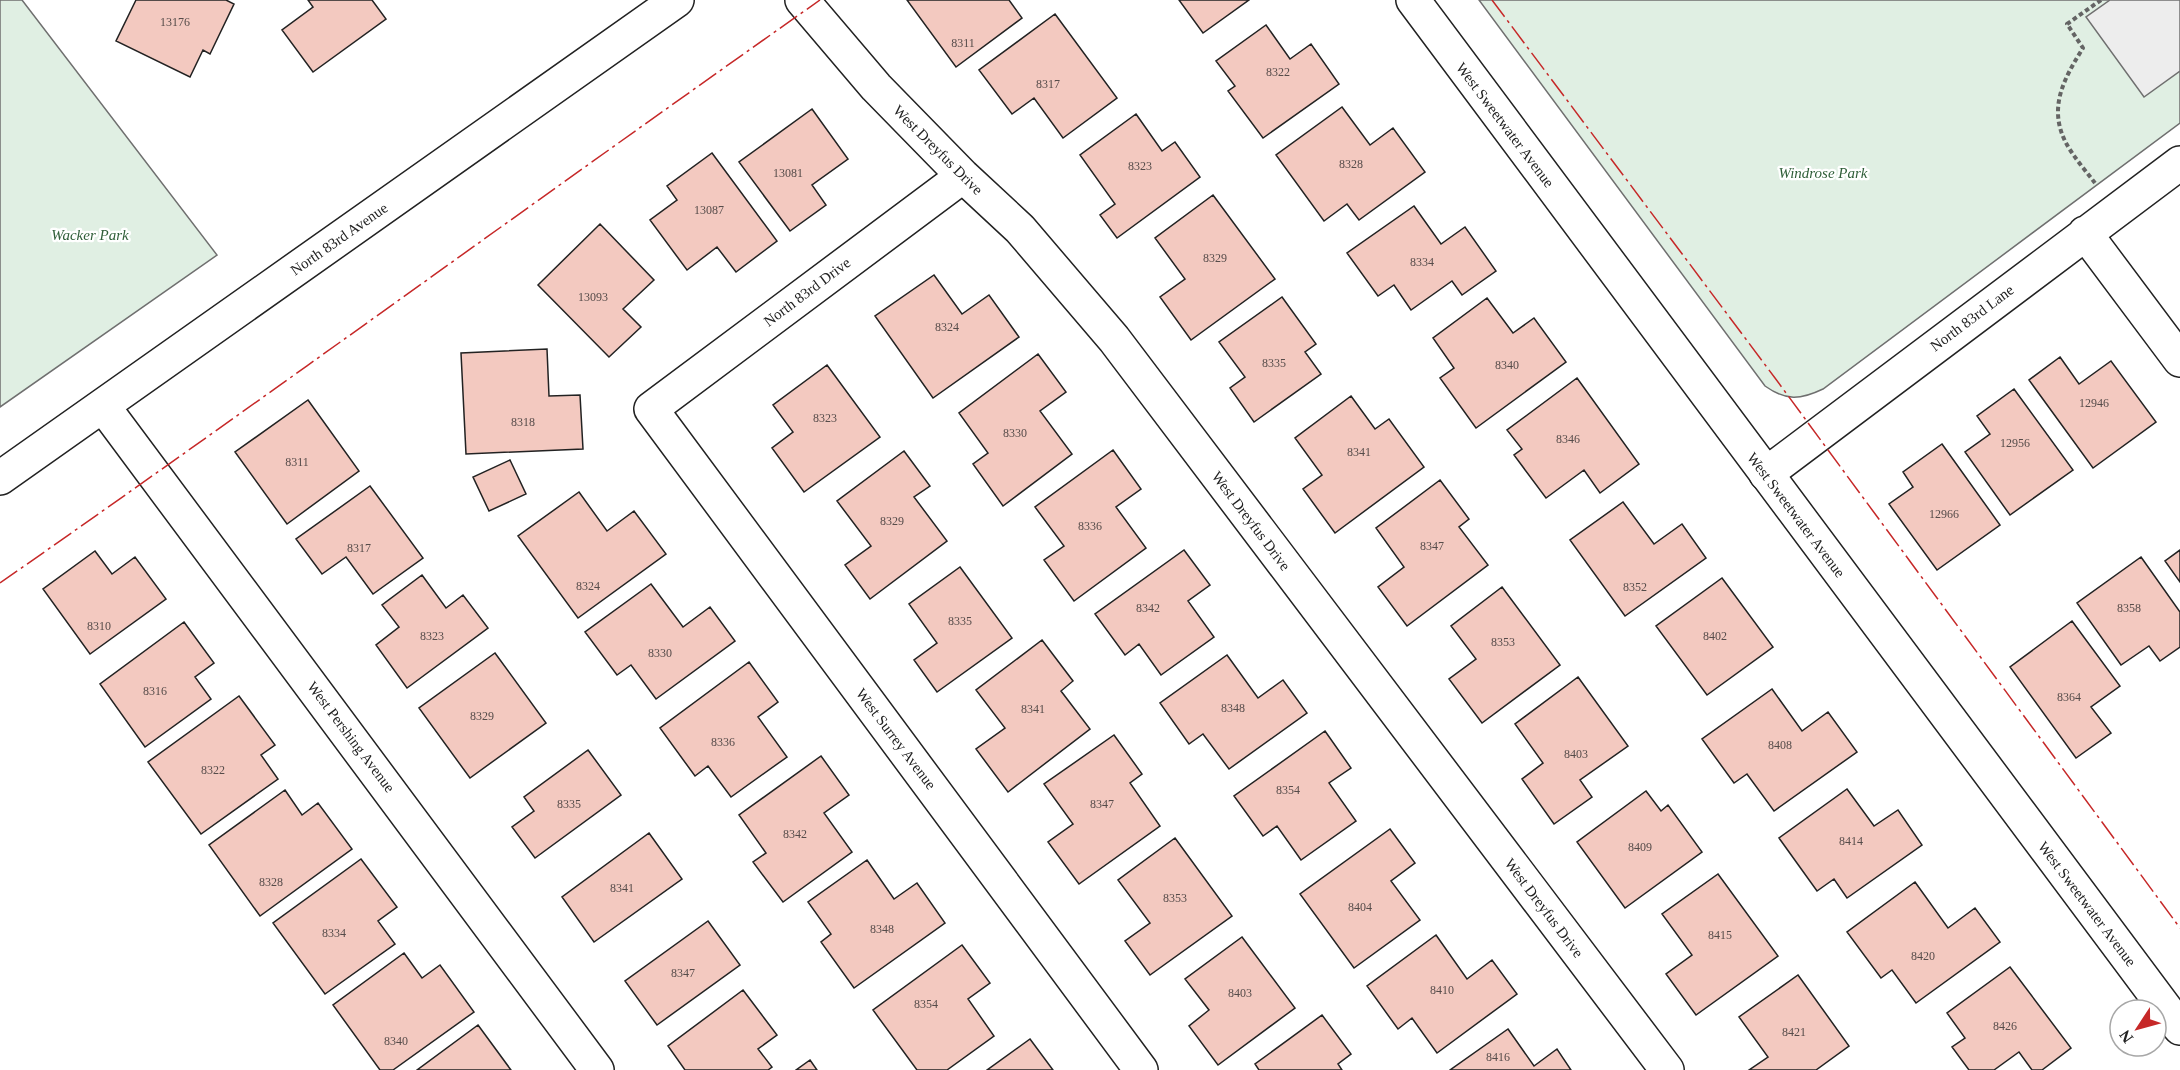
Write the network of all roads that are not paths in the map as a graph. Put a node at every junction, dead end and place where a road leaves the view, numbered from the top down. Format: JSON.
{"nodes":[{"id":1,"x":677,"y":0,"type":"edge"},
{"id":2,"x":802,"y":0,"type":"edge"},
{"id":3,"x":1413,"y":0,"type":"edge"},
{"id":4,"x":2180,"y":163,"type":"edge"},
{"id":5,"x":963,"y":176,"type":"junction"},
{"id":6,"x":2085,"y":233,"type":"junction"},
{"id":7,"x":2180,"y":360,"type":"edge"},
{"id":8,"x":103,"y":406,"type":"junction"},
{"id":9,"x":651,"y":409,"type":"joint"},
{"id":10,"x":1766,"y":474,"type":"junction"},
{"id":11,"x":0,"y":478,"type":"edge"},
{"id":12,"x":2180,"y":1028,"type":"edge"},
{"id":13,"x":597,"y":1070,"type":"edge"},
{"id":14,"x":1141,"y":1070,"type":"edge"},
{"id":15,"x":1667,"y":1070,"type":"edge"}],
"edges":[{"from":1,"to":8,"type":"street","name":"North 83rd Avenue"},
{"from":2,"to":5,"type":"street","name":"West Dreyfus Drive"},
{"from":3,"to":10,"type":"street","name":"West Sweetwater Avenue"},
{"from":4,"to":6,"type":"street","name":"North 83rd Lane"},
{"from":5,"to":9,"type":"street","name":"North 83rd Drive"},
{"from":5,"to":15,"type":"street","name":"West Dreyfus Drive"},
{"from":6,"to":7,"type":"street"},
{"from":6,"to":10,"type":"street","name":"North 83rd Lane"},
{"from":8,"to":11,"type":"street","name":"North 83rd Avenue"},
{"from":8,"to":13,"type":"street","name":"West Pershing Avenue"},
{"from":9,"to":14,"type":"street","name":"West Surrey Avenue"},
{"from":10,"to":12,"type":"street","name":"West Sweetwater Avenue"}]}
